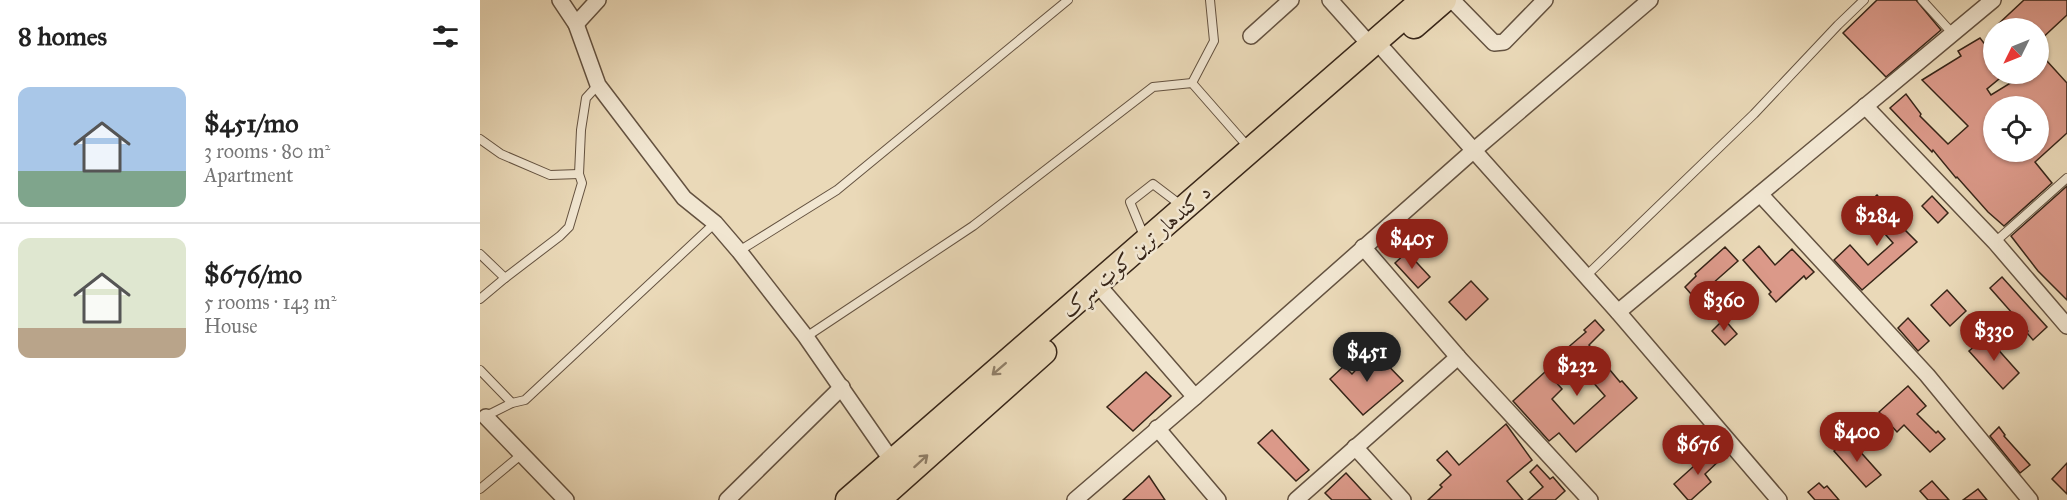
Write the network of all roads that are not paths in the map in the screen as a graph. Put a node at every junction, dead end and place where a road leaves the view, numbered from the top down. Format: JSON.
{"nodes":[{"id":1,"x":560,"y":0,"type":"edge"},
{"id":2,"x":598,"y":0,"type":"edge"},
{"id":3,"x":1068,"y":0,"type":"edge"},
{"id":4,"x":1210,"y":0,"type":"edge"},
{"id":5,"x":1291,"y":0,"type":"edge"},
{"id":6,"x":1330,"y":0,"type":"edge"},
{"id":7,"x":1423,"y":0,"type":"edge"},
{"id":8,"x":1444,"y":0,"type":"edge"},
{"id":9,"x":1452,"y":0,"type":"edge"},
{"id":10,"x":1545,"y":0,"type":"edge"},
{"id":11,"x":1650,"y":0,"type":"edge"},
{"id":12,"x":1864,"y":0,"type":"edge"},
{"id":13,"x":1922,"y":0,"type":"edge"},
{"id":14,"x":1993,"y":0,"type":"edge"},
{"id":15,"x":576,"y":24,"type":"junction"},
{"id":16,"x":1953,"y":34,"type":"junction"},
{"id":17,"x":1251,"y":36,"type":"dead end"},
{"id":18,"x":1378,"y":48,"type":"junction"},
{"id":19,"x":1192,"y":83,"type":"junction"},
{"id":20,"x":598,"y":85,"type":"junction"},
{"id":21,"x":1865,"y":106,"type":"junction"},
{"id":22,"x":480,"y":140,"type":"edge"},
{"id":23,"x":1251,"y":151,"type":"junction"},
{"id":24,"x":1473,"y":151,"type":"junction"},
{"id":25,"x":579,"y":174,"type":"junction"},
{"id":26,"x":2067,"y":178,"type":"edge"},
{"id":27,"x":1760,"y":194,"type":"junction"},
{"id":28,"x":1185,"y":208,"type":"junction"},
{"id":29,"x":715,"y":223,"type":"junction"},
{"id":30,"x":1147,"y":242,"type":"junction"},
{"id":31,"x":1995,"y":242,"type":"junction"},
{"id":32,"x":1363,"y":248,"type":"junction"},
{"id":33,"x":739,"y":250,"type":"junction"},
{"id":34,"x":480,"y":254,"type":"edge"},
{"id":35,"x":1585,"y":276,"type":"junction"},
{"id":36,"x":505,"y":278,"type":"junction"},
{"id":37,"x":1103,"y":290,"type":"junction"},
{"id":38,"x":480,"y":299,"type":"edge"},
{"id":39,"x":1618,"y":312,"type":"junction"},
{"id":40,"x":2067,"y":326,"type":"edge"},
{"id":41,"x":806,"y":337,"type":"junction"},
{"id":42,"x":1458,"y":357,"type":"junction"},
{"id":43,"x":480,"y":370,"type":"edge"},
{"id":44,"x":842,"y":387,"type":"junction"},
{"id":45,"x":1195,"y":397,"type":"junction"},
{"id":46,"x":512,"y":403,"type":"junction"},
{"id":47,"x":483,"y":417,"type":"edge"},
{"id":48,"x":1156,"y":428,"type":"junction"},
{"id":49,"x":1355,"y":447,"type":"junction"},
{"id":50,"x":522,"y":454,"type":"junction"},
{"id":51,"x":892,"y":461,"type":"junction"},
{"id":52,"x":480,"y":489,"type":"edge"},
{"id":53,"x":566,"y":500,"type":"edge"},
{"id":54,"x":727,"y":500,"type":"edge"},
{"id":55,"x":848,"y":500,"type":"edge"},
{"id":56,"x":878,"y":500,"type":"edge"},
{"id":57,"x":1075,"y":500,"type":"edge"},
{"id":58,"x":1218,"y":500,"type":"edge"},
{"id":59,"x":1296,"y":500,"type":"edge"},
{"id":60,"x":1403,"y":500,"type":"edge"},
{"id":61,"x":1590,"y":500,"type":"edge"},
{"id":62,"x":1779,"y":500,"type":"edge"},
{"id":63,"x":2030,"y":500,"type":"edge"}],
"edges":[{"from":1,"to":15,"type":"street"},
{"from":2,"to":15,"type":"street"},
{"from":3,"to":33,"type":"lane"},
{"from":4,"to":19,"type":"lane"},
{"from":5,"to":17,"type":"street"},
{"from":6,"to":18,"type":"street"},
{"from":7,"to":18,"type":"main road","name":"د کندهار ترين کوټ سړک"},
{"from":8,"to":18,"type":"main road","name":"د کندهار ترين کوټ سړک"},
{"from":9,"to":10,"type":"street"},
{"from":11,"to":24,"type":"street"},
{"from":12,"to":35,"type":"lane"},
{"from":13,"to":16,"type":"lane"},
{"from":14,"to":16,"type":"street"},
{"from":15,"to":20,"type":"street"},
{"from":16,"to":21,"type":"street"},
{"from":18,"to":23,"type":"main road","name":"د کندهار ترين کوټ سړک"},
{"from":18,"to":24,"type":"street"},
{"from":18,"to":37,"type":"main road","name":"د کندهار ترين کوټ سړک"},
{"from":19,"to":23,"type":"lane"},
{"from":19,"to":41,"type":"lane"},
{"from":20,"to":25,"type":"lane"},
{"from":20,"to":29,"type":"street"},
{"from":21,"to":27,"type":"street"},
{"from":21,"to":31,"type":"street"},
{"from":22,"to":25,"type":"lane"},
{"from":23,"to":28,"type":"main road","name":"د کندهار ترين کوټ سړک"},
{"from":24,"to":32,"type":"street"},
{"from":24,"to":35,"type":"street"},
{"from":25,"to":36,"type":"lane"},
{"from":26,"to":31,"type":"lane"},
{"from":27,"to":39,"type":"street"},
{"from":27,"to":63,"type":"street"},
{"from":28,"to":30,"type":"main road","name":"د کندهار ترين کوټ سړک"},
{"from":28,"to":30,"type":"lane"},
{"from":29,"to":33,"type":"street"},
{"from":29,"to":46,"type":"lane"},
{"from":30,"to":37,"type":"main road","name":"د کندهار ترين کوټ سړک"},
{"from":31,"to":40,"type":"street"},
{"from":32,"to":42,"type":"street"},
{"from":32,"to":45,"type":"street"},
{"from":33,"to":41,"type":"street"},
{"from":34,"to":36,"type":"lane"},
{"from":35,"to":39,"type":"street"},
{"from":36,"to":38,"type":"lane"},
{"from":37,"to":45,"type":"street"},
{"from":37,"to":51,"type":"main road","name":"د کندهار ترين کوټ سړک","one_way":true},
{"from":56,"to":37,"type":"main road","name":"د کندهار ترين کوټ سړک","one_way":true},
{"from":39,"to":62,"type":"street"},
{"from":41,"to":44,"type":"street"},
{"from":42,"to":49,"type":"street"},
{"from":42,"to":61,"type":"street"},
{"from":43,"to":46,"type":"lane"},
{"from":44,"to":51,"type":"street"},
{"from":44,"to":54,"type":"street"},
{"from":45,"to":48,"type":"street"},
{"from":46,"to":47,"type":"lane"},
{"from":47,"to":50,"type":"street"},
{"from":48,"to":57,"type":"street"},
{"from":48,"to":58,"type":"street"},
{"from":49,"to":59,"type":"street"},
{"from":49,"to":60,"type":"street"},
{"from":50,"to":52,"type":"lane"},
{"from":50,"to":53,"type":"street"},
{"from":51,"to":55,"type":"main road","name":"د کندهار ترين کوټ سړک"}]}
